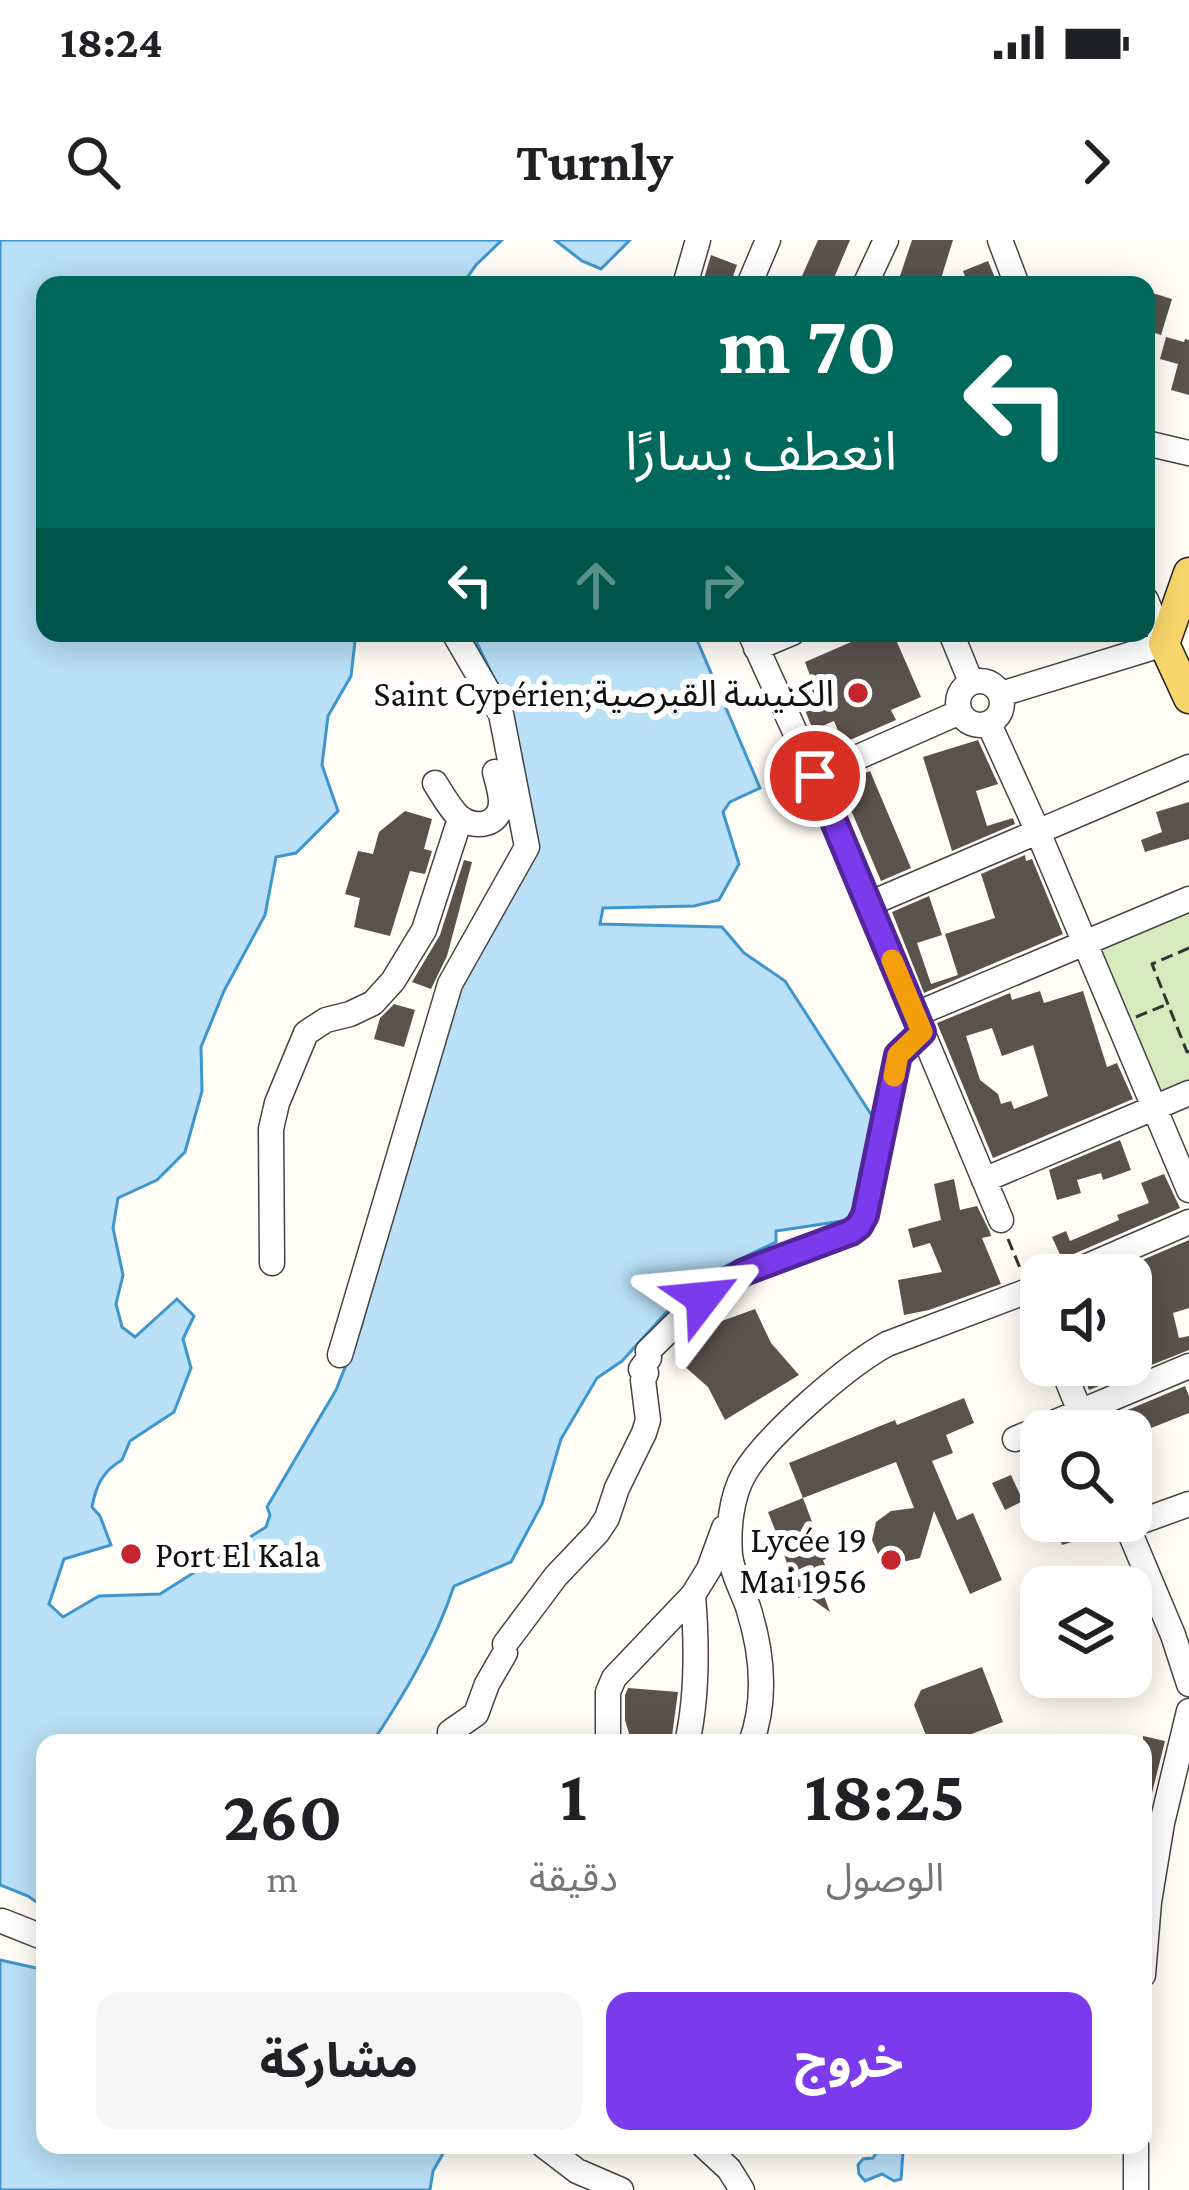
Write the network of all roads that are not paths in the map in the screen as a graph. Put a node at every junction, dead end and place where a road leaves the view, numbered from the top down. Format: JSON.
{"nodes":[{"id":1,"x":698,"y":240,"type":"edge"},
{"id":2,"x":767,"y":240,"type":"edge"},
{"id":3,"x":886,"y":240,"type":"edge"},
{"id":4,"x":1000,"y":240,"type":"edge"},
{"id":5,"x":688,"y":276,"type":"edge"},
{"id":6,"x":753,"y":276,"type":"edge"},
{"id":7,"x":869,"y":276,"type":"edge"},
{"id":8,"x":1014,"y":276,"type":"edge"},
{"id":9,"x":1155,"y":444,"type":"edge"},
{"id":10,"x":1189,"y":453,"type":"edge"},
{"id":11,"x":1189,"y":573,"type":"edge"},
{"id":12,"x":1155,"y":622,"type":"edge"},
{"id":13,"x":459,"y":642,"type":"edge"},
{"id":14,"x":754,"y":642,"type":"edge"},
{"id":15,"x":955,"y":642,"type":"edge"},
{"id":16,"x":1164,"y":644,"type":"junction"},
{"id":17,"x":971,"y":682,"type":"junction"},
{"id":18,"x":1000,"y":694,"type":"junction"},
{"id":19,"x":1189,"y":698,"type":"edge"},
{"id":20,"x":959,"y":712,"type":"junction"},
{"id":21,"x":989,"y":724,"type":"junction"},
{"id":22,"x":1189,"y":767,"type":"edge"},
{"id":23,"x":815,"y":776,"type":"junction"},
{"id":24,"x":435,"y":783,"type":"dead end"},
{"id":25,"x":460,"y":818,"type":"junction"},
{"id":26,"x":1038,"y":832,"type":"junction"},
{"id":27,"x":1189,"y":899,"type":"edge"},
{"id":28,"x":869,"y":904,"type":"junction"},
{"id":29,"x":1083,"y":943,"type":"junction"},
{"id":30,"x":918,"y":1024,"type":"junction"},
{"id":31,"x":1189,"y":1093,"type":"edge"},
{"id":32,"x":1154,"y":1108,"type":"junction"},
{"id":33,"x":984,"y":1180,"type":"junction"},
{"id":34,"x":1189,"y":1190,"type":"edge"},
{"id":35,"x":1001,"y":1220,"type":"road end"},
{"id":36,"x":1189,"y":1222,"type":"edge"},
{"id":37,"x":1115,"y":1254,"type":"edge"},
{"id":38,"x":272,"y":1263,"type":"dead end"},
{"id":39,"x":1020,"y":1295,"type":"edge"},
{"id":40,"x":340,"y":1355,"type":"dead end"},
{"id":41,"x":1189,"y":1366,"type":"edge"},
{"id":42,"x":1105,"y":1410,"type":"edge"},
{"id":43,"x":1020,"y":1438,"type":"edge"},
{"id":44,"x":1015,"y":1439,"type":"dead end"},
{"id":45,"x":1189,"y":1504,"type":"edge"},
{"id":46,"x":732,"y":1508,"type":"junction"},
{"id":47,"x":1152,"y":1516,"type":"edge"},
{"id":48,"x":1134,"y":1542,"type":"edge"},
{"id":49,"x":693,"y":1595,"type":"junction"},
{"id":50,"x":1189,"y":1684,"type":"edge"},
{"id":51,"x":1189,"y":1712,"type":"edge"},
{"id":52,"x":450,"y":1734,"type":"edge"},
{"id":53,"x":608,"y":1734,"type":"edge"},
{"id":54,"x":689,"y":1734,"type":"edge"},
{"id":55,"x":753,"y":1734,"type":"edge"},
{"id":56,"x":1152,"y":1884,"type":"edge"},
{"id":57,"x":2,"y":1921,"type":"edge"},
{"id":58,"x":36,"y":1934,"type":"edge"},
{"id":59,"x":555,"y":2154,"type":"edge"},
{"id":60,"x":713,"y":2154,"type":"edge"},
{"id":61,"x":1136,"y":2154,"type":"edge"},
{"id":62,"x":621,"y":2190,"type":"edge"},
{"id":63,"x":742,"y":2190,"type":"edge"},
{"id":64,"x":1136,"y":2190,"type":"edge"}],
"edges":[{"from":1,"to":5,"type":"street"},
{"from":2,"to":6,"type":"street"},
{"from":3,"to":7,"type":"street"},
{"from":4,"to":8,"type":"street"},
{"from":9,"to":10,"type":"street"},
{"from":11,"to":16,"type":"main road"},
{"from":12,"to":16,"type":"street"},
{"from":13,"to":25,"type":"street"},
{"from":13,"to":40,"type":"street"},
{"from":14,"to":23,"type":"street"},
{"from":15,"to":17,"type":"street"},
{"from":16,"to":18,"type":"street"},
{"from":16,"to":19,"type":"main road"},
{"from":17,"to":18,"type":"street"},
{"from":17,"to":20,"type":"street"},
{"from":18,"to":21,"type":"street"},
{"from":20,"to":21,"type":"street"},
{"from":20,"to":23,"type":"street"},
{"from":21,"to":26,"type":"street"},
{"from":22,"to":26,"type":"street"},
{"from":23,"to":28,"type":"street"},
{"from":24,"to":25,"type":"street"},
{"from":25,"to":38,"type":"street"},
{"from":26,"to":28,"type":"street"},
{"from":26,"to":29,"type":"street"},
{"from":27,"to":29,"type":"street"},
{"from":28,"to":30,"type":"street"},
{"from":29,"to":30,"type":"street"},
{"from":29,"to":32,"type":"street"},
{"from":30,"to":33,"type":"street"},
{"from":30,"to":52,"type":"street"},
{"from":31,"to":32,"type":"street"},
{"from":32,"to":33,"type":"street"},
{"from":32,"to":34,"type":"street"},
{"from":33,"to":35,"type":"street"},
{"from":36,"to":37,"type":"street"},
{"from":39,"to":46,"type":"street"},
{"from":41,"to":42,"type":"street"},
{"from":43,"to":44,"type":"street"},
{"from":45,"to":47,"type":"street"},
{"from":46,"to":49,"type":"street"},
{"from":46,"to":55,"type":"street"},
{"from":48,"to":50,"type":"street"},
{"from":49,"to":53,"type":"street"},
{"from":49,"to":54,"type":"street"},
{"from":51,"to":56,"type":"street"},
{"from":57,"to":58,"type":"street"},
{"from":59,"to":62,"type":"street"},
{"from":60,"to":63,"type":"street"},
{"from":61,"to":64,"type":"street"}]}
